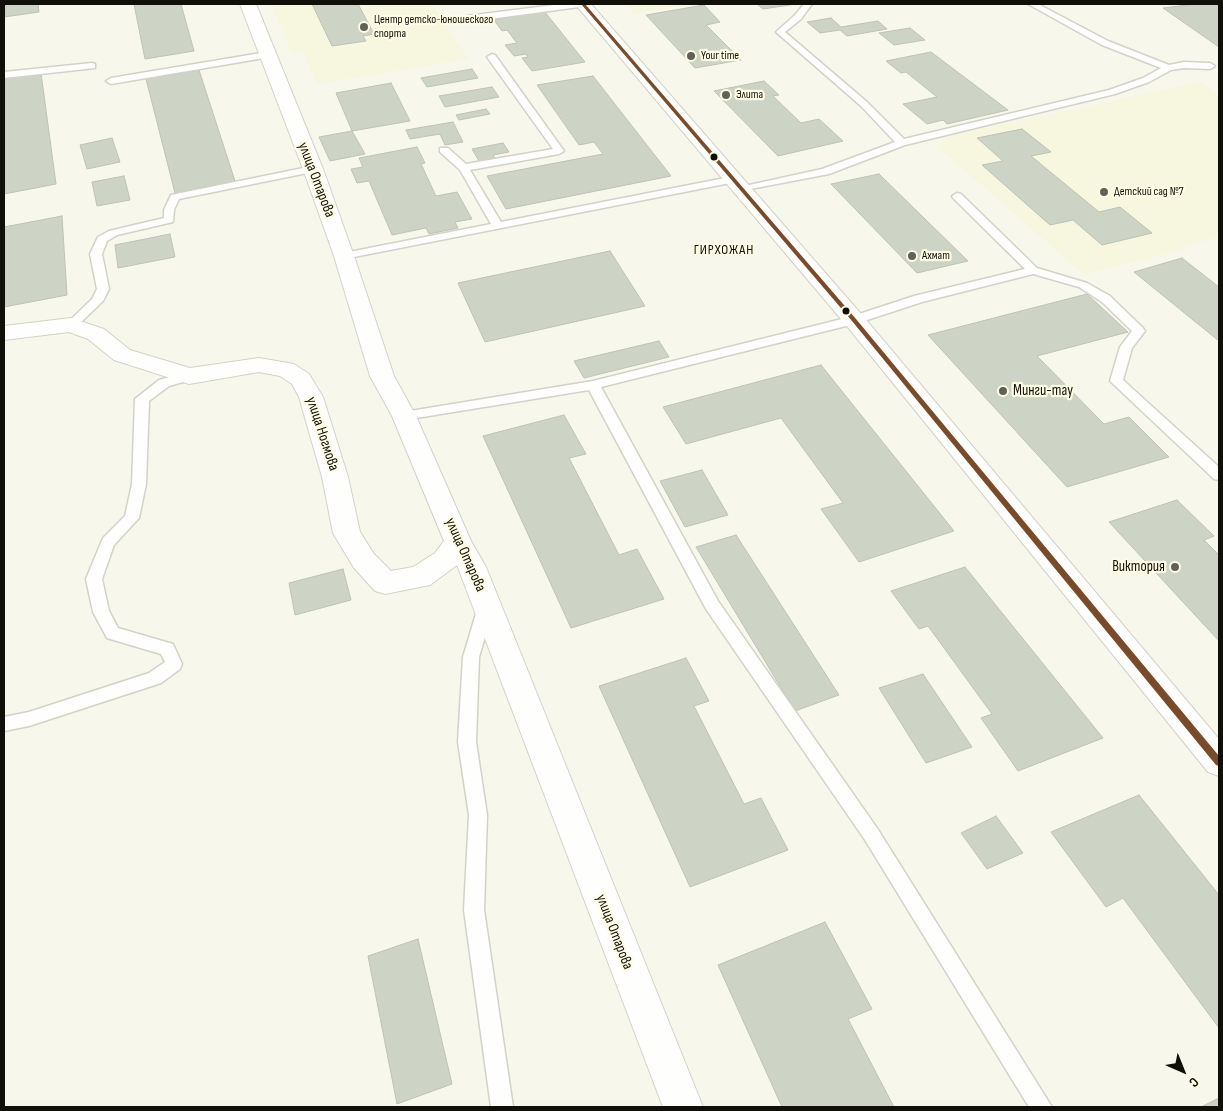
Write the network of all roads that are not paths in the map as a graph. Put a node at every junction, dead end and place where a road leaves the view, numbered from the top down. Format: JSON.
{"nodes":[{"id":1,"x":248,"y":4,"type":"edge"},
{"id":2,"x":579,"y":4,"type":"edge"},
{"id":3,"x":583,"y":4,"type":"edge"},
{"id":4,"x":808,"y":4,"type":"edge"},
{"id":5,"x":1032,"y":4,"type":"edge"},
{"id":6,"x":467,"y":19,"type":"dead end"},
{"id":7,"x":267,"y":55,"type":"junction"},
{"id":8,"x":492,"y":58,"type":"dead end"},
{"id":9,"x":92,"y":66,"type":"dead end"},
{"id":10,"x":1210,"y":66,"type":"dead end"},
{"id":11,"x":1168,"y":68,"type":"junction"},
{"id":12,"x":4,"y":75,"type":"edge"},
{"id":13,"x":110,"y":81,"type":"dead end"},
{"id":14,"x":902,"y":142,"type":"junction"},
{"id":15,"x":444,"y":150,"type":"dead end"},
{"id":16,"x":464,"y":168,"type":"junction"},
{"id":17,"x":313,"y":169,"type":"junction"},
{"id":18,"x":739,"y":184,"type":"junction"},
{"id":19,"x":957,"y":196,"type":"dead end"},
{"id":20,"x":498,"y":224,"type":"junction"},
{"id":21,"x":344,"y":256,"type":"junction"},
{"id":22,"x":1033,"y":270,"type":"junction"},
{"id":23,"x":854,"y":320,"type":"junction"},
{"id":24,"x":71,"y":325,"type":"junction"},
{"id":25,"x":4,"y":333,"type":"edge"},
{"id":26,"x":189,"y":376,"type":"junction"},
{"id":27,"x":594,"y":385,"type":"junction"},
{"id":28,"x":404,"y":416,"type":"junction"},
{"id":29,"x":1219,"y":475,"type":"edge"},
{"id":30,"x":458,"y":542,"type":"junction"},
{"id":31,"x":486,"y":606,"type":"junction"},
{"id":32,"x":4,"y":724,"type":"edge"},
{"id":33,"x":1219,"y":762,"type":"edge"},
{"id":34,"x":502,"y":1107,"type":"edge"},
{"id":35,"x":683,"y":1107,"type":"edge"},
{"id":36,"x":1041,"y":1107,"type":"edge"}],
"edges":[{"from":1,"to":7,"type":"street","name":"улица Отарова"},
{"from":2,"to":6,"type":"lane"},
{"from":3,"to":18,"type":"street"},
{"from":4,"to":14,"type":"lane"},
{"from":5,"to":11,"type":"lane"},
{"from":7,"to":13,"type":"lane"},
{"from":7,"to":17,"type":"street","name":"улица Отарова"},
{"from":8,"to":16,"type":"lane"},
{"from":9,"to":12,"type":"lane"},
{"from":10,"to":11,"type":"lane"},
{"from":11,"to":14,"type":"lane"},
{"from":14,"to":18,"type":"lane"},
{"from":15,"to":16,"type":"lane"},
{"from":16,"to":20,"type":"lane"},
{"from":17,"to":21,"type":"street","name":"улица Отарова"},
{"from":17,"to":24,"type":"lane"},
{"from":18,"to":20,"type":"lane"},
{"from":18,"to":23,"type":"street"},
{"from":19,"to":22,"type":"lane"},
{"from":20,"to":21,"type":"lane"},
{"from":21,"to":28,"type":"street","name":"улица Отарова"},
{"from":22,"to":23,"type":"lane"},
{"from":22,"to":29,"type":"lane"},
{"from":23,"to":27,"type":"lane"},
{"from":23,"to":33,"type":"street"},
{"from":24,"to":25,"type":"street","name":"улица Ногмова"},
{"from":24,"to":26,"type":"street","name":"улица Ногмова"},
{"from":26,"to":30,"type":"street","name":"улица Ногмова"},
{"from":26,"to":32,"type":"lane"},
{"from":27,"to":28,"type":"lane"},
{"from":27,"to":36,"type":"lane"},
{"from":28,"to":30,"type":"street","name":"улица Отарова"},
{"from":30,"to":31,"type":"street","name":"улица Отарова"},
{"from":31,"to":34,"type":"lane"},
{"from":31,"to":35,"type":"street","name":"улица Отарова"}]}
